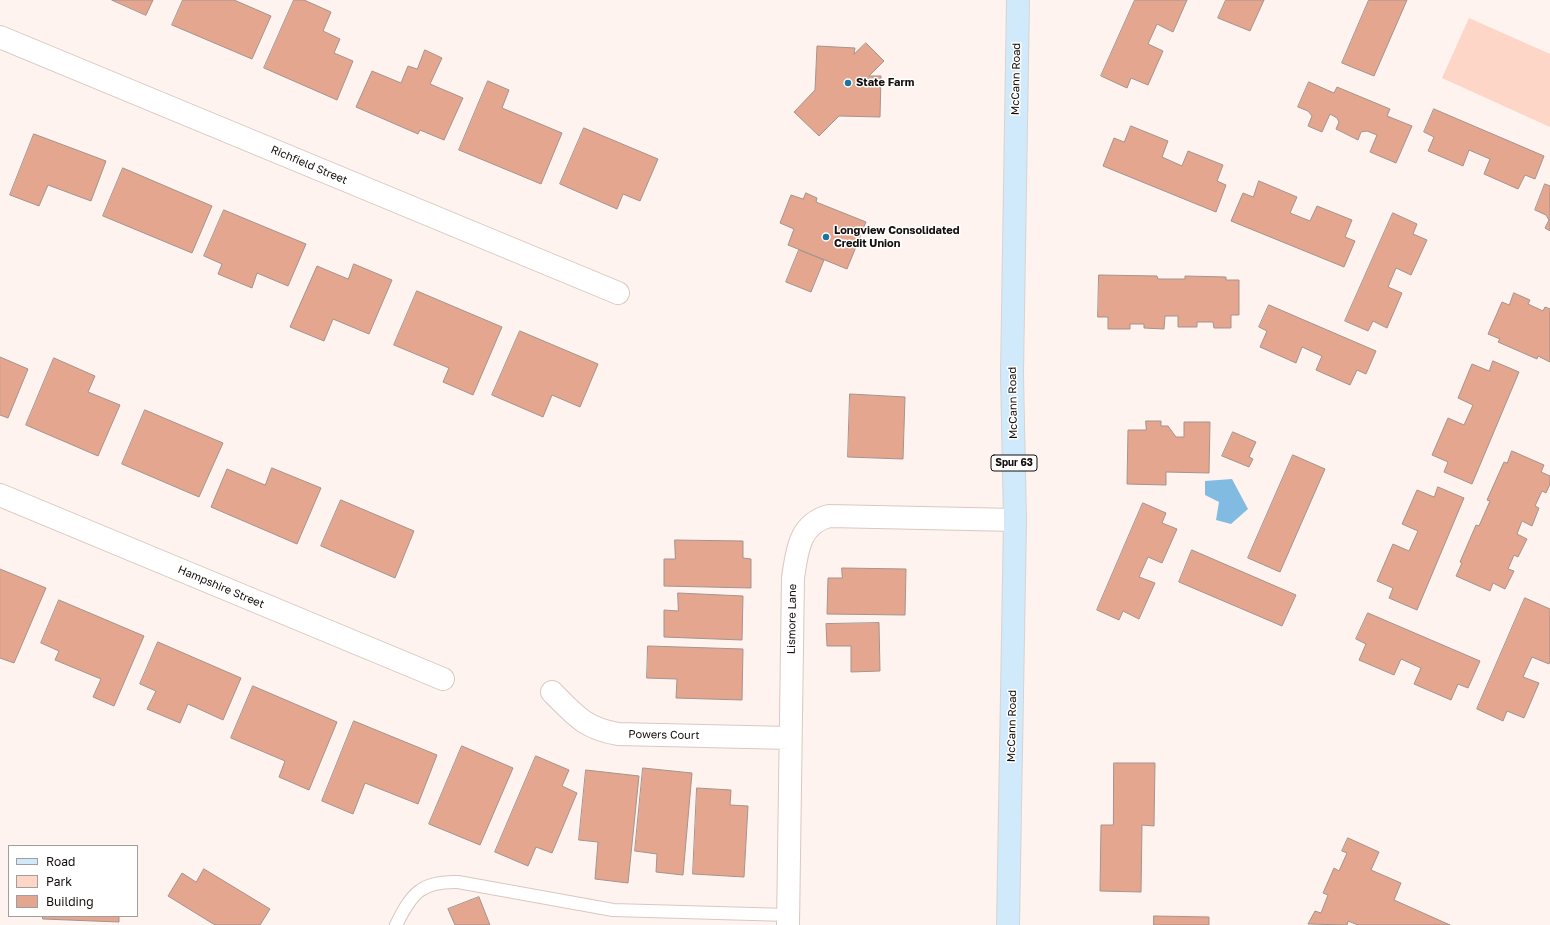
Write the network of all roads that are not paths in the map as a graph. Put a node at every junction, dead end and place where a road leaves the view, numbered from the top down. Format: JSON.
{"nodes":[{"id":1,"x":1018,"y":0,"type":"edge"},
{"id":2,"x":0,"y":37,"type":"edge"},
{"id":3,"x":618,"y":293,"type":"dead end"},
{"id":4,"x":0,"y":495,"type":"edge"},
{"id":5,"x":1015,"y":520,"type":"junction"},
{"id":6,"x":443,"y":679,"type":"dead end"},
{"id":7,"x":552,"y":692,"type":"dead end"},
{"id":8,"x":790,"y":738,"type":"junction"},
{"id":9,"x":788,"y":920,"type":"edge"},
{"id":10,"x":396,"y":925,"type":"edge"},
{"id":11,"x":1008,"y":925,"type":"edge"}],
"edges":[{"from":1,"to":5,"type":"main road","name":"McCann Road","number":"Spur 63"},
{"from":2,"to":3,"type":"street","name":"Richfield Street"},
{"from":4,"to":6,"type":"street","name":"Hampshire Street"},
{"from":5,"to":8,"type":"street","name":"Lismore Lane"},
{"from":5,"to":11,"type":"main road","name":"McCann Road","number":"Spur 63"},
{"from":7,"to":8,"type":"street","name":"Powers Court"},
{"from":8,"to":9,"type":"street","name":"Lismore Lane"},
{"from":9,"to":10,"type":"lane"}]}
